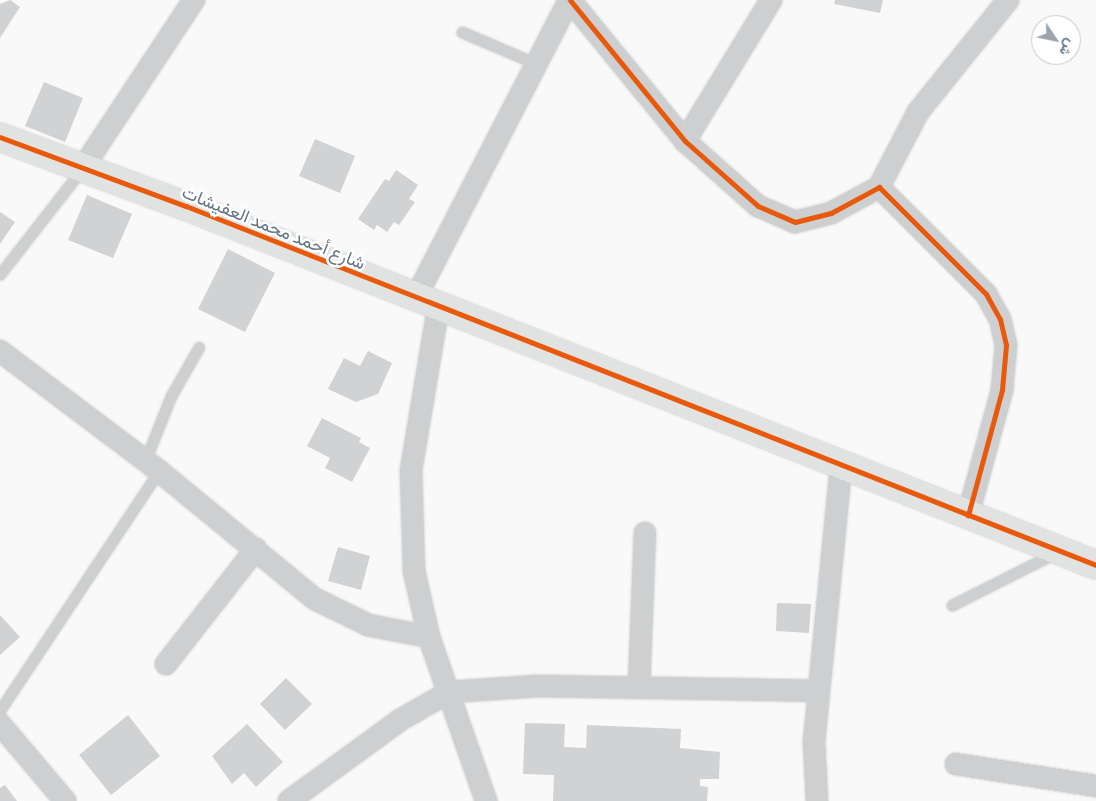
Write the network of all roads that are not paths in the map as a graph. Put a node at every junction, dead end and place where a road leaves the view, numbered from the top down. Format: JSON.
{"nodes":[{"id":1,"x":194,"y":0,"type":"edge"},
{"id":2,"x":569,"y":0,"type":"edge"},
{"id":3,"x":772,"y":0,"type":"edge"},
{"id":4,"x":1008,"y":0,"type":"edge"},
{"id":5,"x":462,"y":32,"type":"dead end"},
{"id":6,"x":538,"y":64,"type":"junction"},
{"id":7,"x":0,"y":137,"type":"edge"},
{"id":8,"x":684,"y":142,"type":"junction"},
{"id":9,"x":82,"y":169,"type":"junction"},
{"id":10,"x":879,"y":187,"type":"junction"},
{"id":11,"x":0,"y":274,"type":"edge"},
{"id":12,"x":426,"y":304,"type":"junction"},
{"id":13,"x":199,"y":347,"type":"dead end"},
{"id":14,"x":0,"y":351,"type":"edge"},
{"id":15,"x":152,"y":466,"type":"junction"},
{"id":16,"x":841,"y":466,"type":"junction"},
{"id":17,"x":968,"y":515,"type":"junction"},
{"id":18,"x":645,"y":533,"type":"dead end"},
{"id":19,"x":256,"y":549,"type":"junction"},
{"id":20,"x":1061,"y":550,"type":"junction"},
{"id":21,"x":1096,"y":565,"type":"edge"},
{"id":22,"x":952,"y":605,"type":"dead end"},
{"id":23,"x":429,"y":637,"type":"junction"},
{"id":24,"x":166,"y":664,"type":"dead end"},
{"id":25,"x":639,"y":687,"type":"junction"},
{"id":26,"x":818,"y":691,"type":"junction"},
{"id":27,"x":449,"y":692,"type":"junction"},
{"id":28,"x":0,"y":710,"type":"edge"},
{"id":29,"x":0,"y":724,"type":"edge"},
{"id":30,"x":956,"y":764,"type":"dead end"},
{"id":31,"x":1096,"y":786,"type":"edge"},
{"id":32,"x":65,"y":801,"type":"edge"},
{"id":33,"x":289,"y":801,"type":"edge"},
{"id":34,"x":486,"y":801,"type":"edge"},
{"id":35,"x":816,"y":801,"type":"edge"}],
"edges":[{"from":1,"to":9,"type":"street"},
{"from":2,"to":6,"type":"street"},
{"from":2,"to":8,"type":"street"},
{"from":3,"to":8,"type":"street"},
{"from":4,"to":10,"type":"street"},
{"from":5,"to":6,"type":"lane"},
{"from":6,"to":12,"type":"street"},
{"from":7,"to":9,"type":"street","name":"شارع أحمد محمد العفيشات"},
{"from":8,"to":10,"type":"street"},
{"from":9,"to":11,"type":"lane"},
{"from":9,"to":12,"type":"street","name":"شارع أحمد محمد العفيشات"},
{"from":10,"to":17,"type":"street"},
{"from":12,"to":16,"type":"street","name":"شارع أحمد محمد العفيشات"},
{"from":12,"to":23,"type":"street"},
{"from":13,"to":15,"type":"lane"},
{"from":14,"to":15,"type":"street"},
{"from":15,"to":19,"type":"street"},
{"from":15,"to":28,"type":"lane"},
{"from":16,"to":17,"type":"street","name":"شارع أحمد محمد العفيشات"},
{"from":16,"to":26,"type":"street"},
{"from":17,"to":20,"type":"street","name":"شارع أحمد محمد العفيشات"},
{"from":18,"to":25,"type":"street"},
{"from":19,"to":23,"type":"street"},
{"from":19,"to":24,"type":"street"},
{"from":20,"to":21,"type":"street","name":"شارع أحمد محمد العفيشات"},
{"from":20,"to":22,"type":"lane"},
{"from":23,"to":27,"type":"street"},
{"from":25,"to":26,"type":"street"},
{"from":25,"to":27,"type":"street"},
{"from":26,"to":35,"type":"street"},
{"from":27,"to":33,"type":"street"},
{"from":27,"to":34,"type":"street"},
{"from":29,"to":32,"type":"street"},
{"from":30,"to":31,"type":"street"}]}
